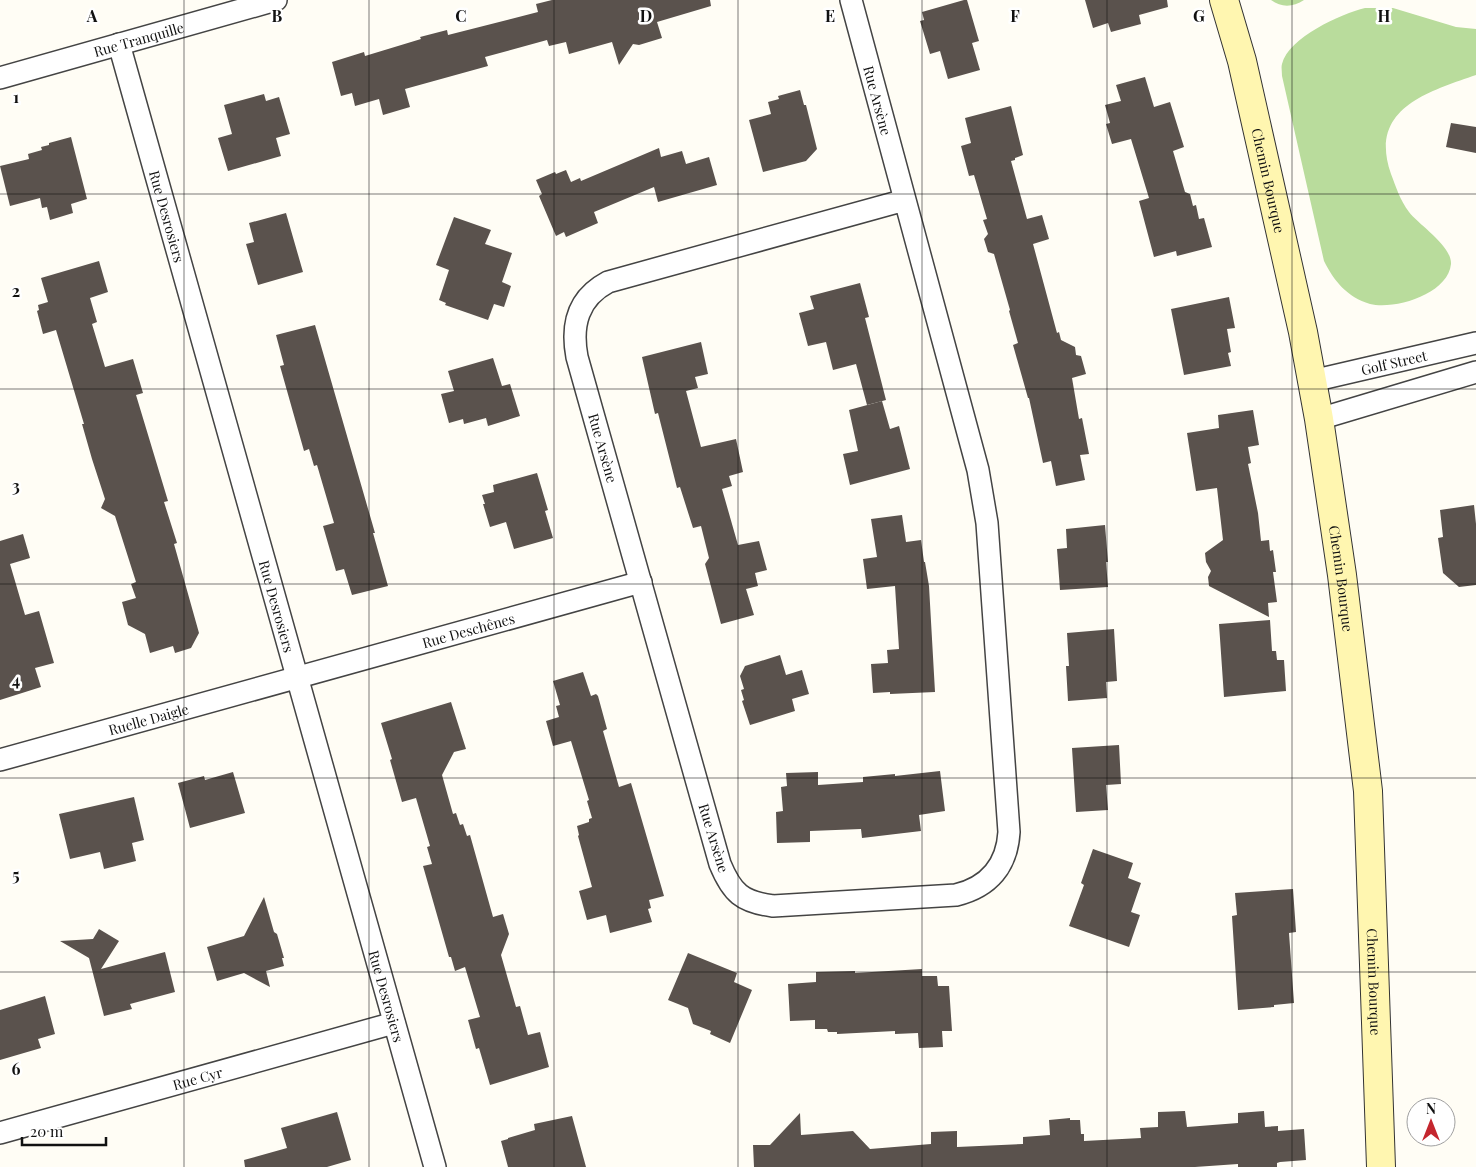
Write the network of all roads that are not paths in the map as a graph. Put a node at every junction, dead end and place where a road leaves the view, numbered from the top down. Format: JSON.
{"nodes":[{"id":1,"x":276,"y":0,"type":"edge"},
{"id":2,"x":851,"y":0,"type":"edge"},
{"id":3,"x":1224,"y":0,"type":"edge"},
{"id":4,"x":119,"y":44,"type":"junction"},
{"id":5,"x":0,"y":78,"type":"edge"},
{"id":6,"x":905,"y":200,"type":"junction"},
{"id":7,"x":1476,"y":342,"type":"edge"},
{"id":8,"x":1476,"y":372,"type":"edge"},
{"id":9,"x":1312,"y":381,"type":"junction"},
{"id":10,"x":1319,"y":418,"type":"junction"},
{"id":11,"x":640,"y":582,"type":"junction"},
{"id":12,"x":297,"y":678,"type":"junction"},
{"id":13,"x":0,"y":760,"type":"edge"},
{"id":14,"x":394,"y":1023,"type":"junction"},
{"id":15,"x":0,"y":1133,"type":"edge"},
{"id":16,"x":435,"y":1167,"type":"edge"},
{"id":17,"x":1381,"y":1167,"type":"edge"}],
"edges":[{"from":1,"to":4,"type":"street","name":"Rue Tranquille"},
{"from":2,"to":6,"type":"street","name":"Rue Arsène"},
{"from":3,"to":9,"type":"street","name":"Chemin Bourque"},
{"from":4,"to":5,"type":"street","name":"Rue Tranquille"},
{"from":4,"to":12,"type":"street","name":"Rue Desrosiers"},
{"from":6,"to":11,"type":"street","name":"Rue Arsène"},
{"from":6,"to":11,"type":"street","name":"Rue Arsène"},
{"from":7,"to":9,"type":"street","name":"Golf Street"},
{"from":8,"to":10,"type":"street"},
{"from":9,"to":10,"type":"street","name":"Chemin Bourque"},
{"from":10,"to":17,"type":"street","name":"Chemin Bourque"},
{"from":11,"to":12,"type":"street","name":"Rue Deschênes"},
{"from":12,"to":13,"type":"street","name":"Ruelle Daigle"},
{"from":12,"to":14,"type":"street","name":"Rue Desrosiers"},
{"from":14,"to":15,"type":"street","name":"Rue Cyr"},
{"from":14,"to":16,"type":"street","name":"Rue Desrosiers"}]}
